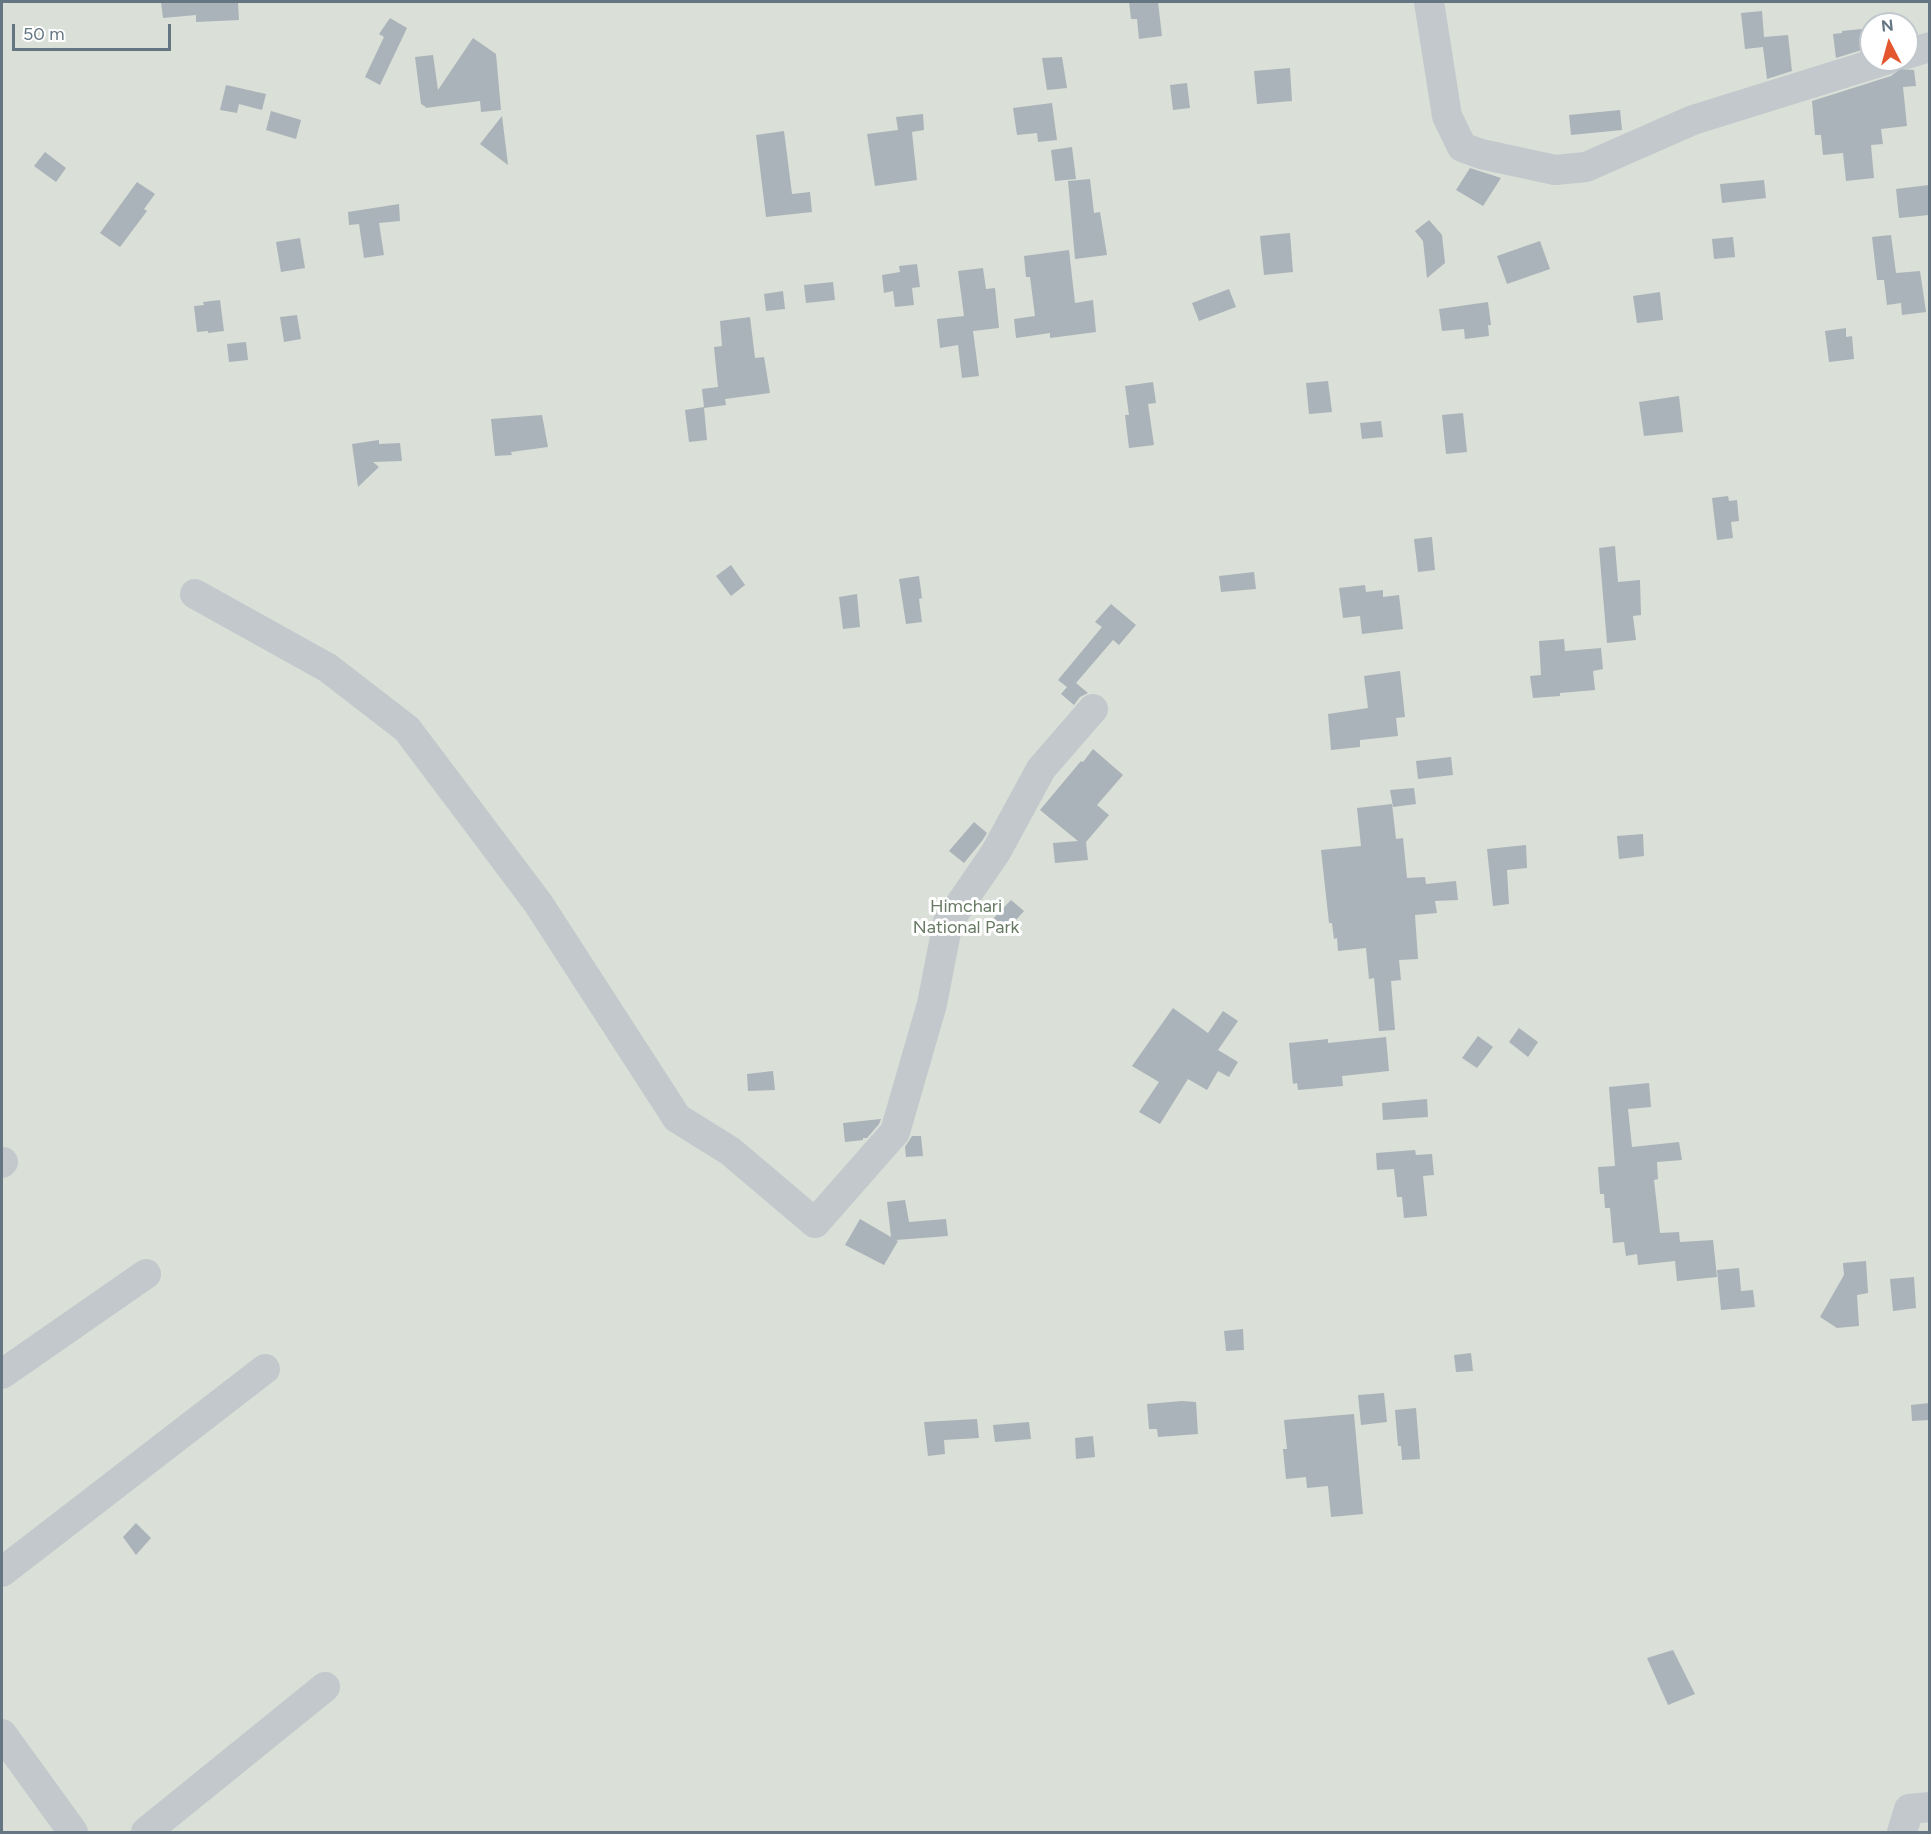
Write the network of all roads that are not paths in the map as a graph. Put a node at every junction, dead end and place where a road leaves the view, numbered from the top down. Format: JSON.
{"nodes":[{"id":1,"x":1429,"y":2,"type":"edge"},
{"id":2,"x":1859,"y":68,"type":"edge"},
{"id":3,"x":195,"y":594,"type":"dead end"},
{"id":4,"x":1093,"y":709,"type":"dead end"},
{"id":5,"x":146,"y":1274,"type":"dead end"},
{"id":6,"x":265,"y":1369,"type":"dead end"},
{"id":7,"x":2,"y":1374,"type":"edge"},
{"id":8,"x":2,"y":1572,"type":"edge"},
{"id":9,"x":325,"y":1687,"type":"dead end"},
{"id":10,"x":2,"y":1734,"type":"edge"},
{"id":11,"x":1929,"y":1807,"type":"edge"},
{"id":12,"x":73,"y":1833,"type":"edge"},
{"id":13,"x":146,"y":1833,"type":"edge"},
{"id":14,"x":1902,"y":1833,"type":"edge"}],
"edges":[{"from":1,"to":2,"type":"street"},
{"from":3,"to":4,"type":"street"},
{"from":5,"to":7,"type":"street"},
{"from":6,"to":8,"type":"street"},
{"from":9,"to":13,"type":"street"},
{"from":10,"to":12,"type":"street"},
{"from":11,"to":14,"type":"street"}]}
